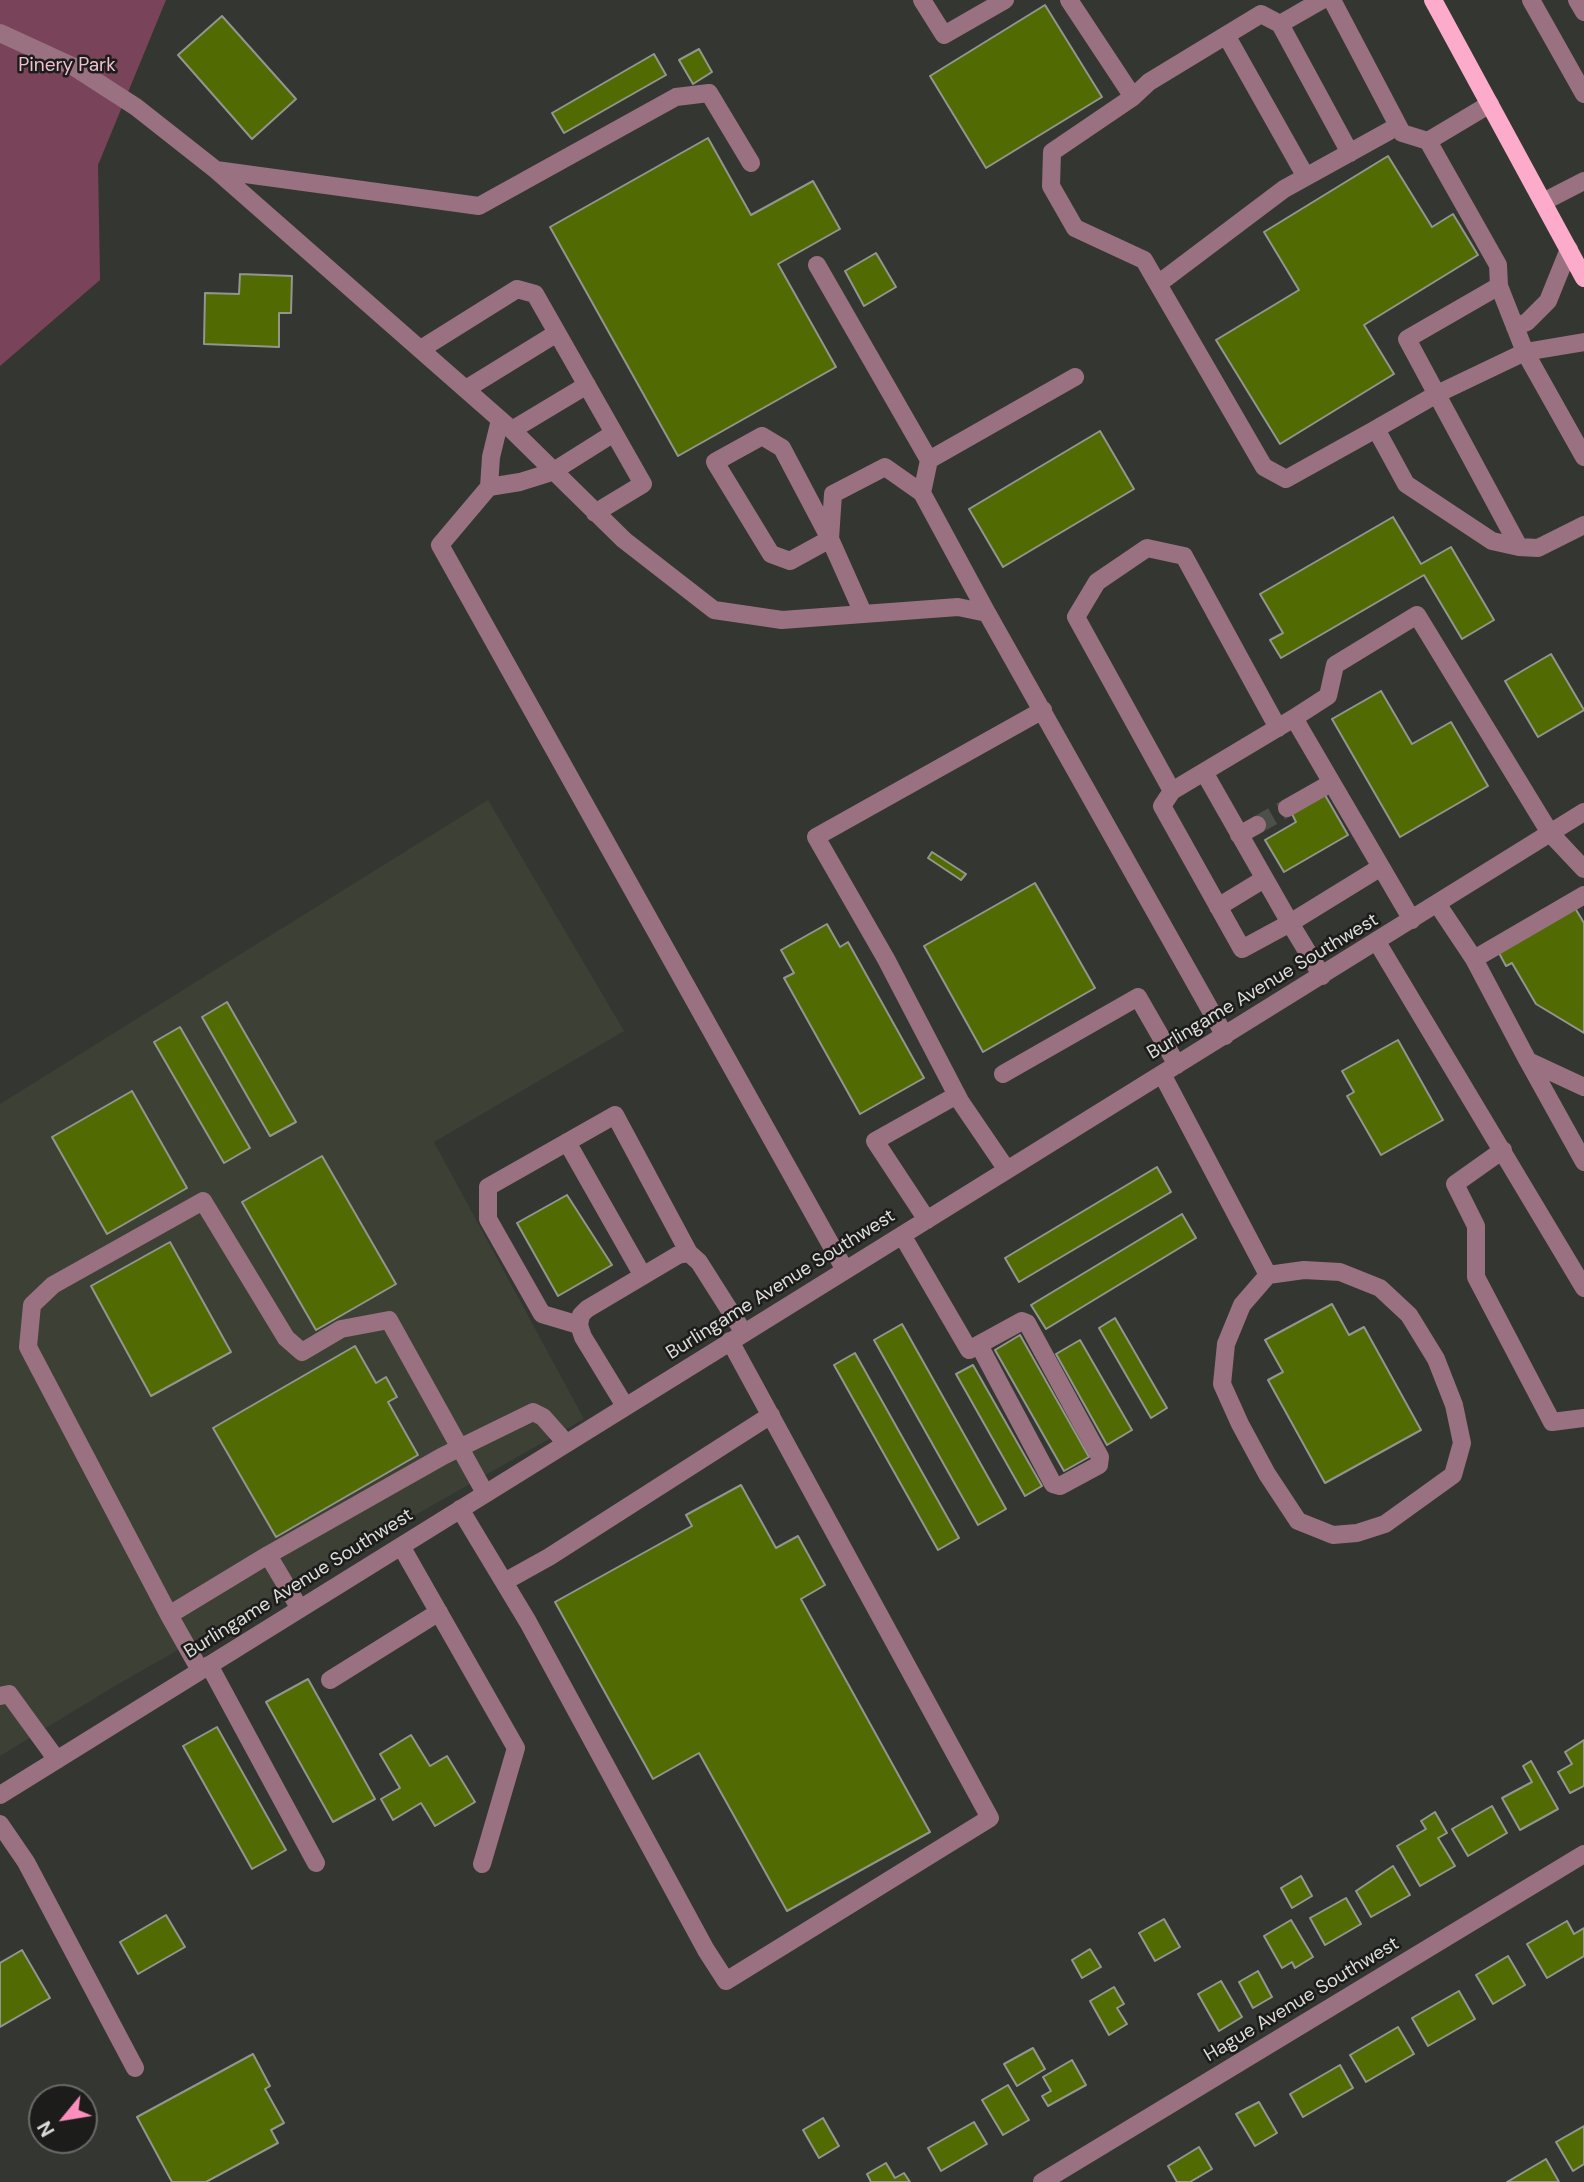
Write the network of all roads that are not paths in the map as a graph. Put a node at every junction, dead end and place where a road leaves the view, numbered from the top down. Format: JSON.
{"nodes":[{"id":1,"x":922,"y":0,"type":"edge"},
{"id":2,"x":1005,"y":0,"type":"edge"},
{"id":3,"x":1069,"y":0,"type":"edge"},
{"id":4,"x":1322,"y":0,"type":"edge"},
{"id":5,"x":1332,"y":0,"type":"edge"},
{"id":6,"x":1433,"y":0,"type":"edge"},
{"id":7,"x":1531,"y":0,"type":"edge"},
{"id":8,"x":1577,"y":0,"type":"edge"},
{"id":9,"x":1584,"y":12,"type":"edge"},
{"id":10,"x":1280,"y":24,"type":"junction"},
{"id":11,"x":0,"y":33,"type":"edge"},
{"id":12,"x":1226,"y":35,"type":"junction"},
{"id":13,"x":1584,"y":94,"type":"edge"},
{"id":14,"x":1133,"y":97,"type":"junction"},
{"id":15,"x":1490,"y":104,"type":"junction"},
{"id":16,"x":1398,"y":126,"type":"junction"},
{"id":17,"x":1428,"y":141,"type":"junction"},
{"id":18,"x":1350,"y":153,"type":"junction"},
{"id":19,"x":751,"y":163,"type":"dead end"},
{"id":20,"x":216,"y":170,"type":"junction"},
{"id":21,"x":1306,"y":177,"type":"junction"},
{"id":22,"x":1584,"y":180,"type":"edge"},
{"id":23,"x":1543,"y":202,"type":"junction"},
{"id":24,"x":1569,"y":249,"type":"junction"},
{"id":25,"x":817,"y":265,"type":"dead end"},
{"id":26,"x":1584,"y":278,"type":"edge"},
{"id":27,"x":1158,"y":284,"type":"junction"},
{"id":28,"x":1499,"y":286,"type":"junction"},
{"id":29,"x":1516,"y":327,"type":"junction"},
{"id":30,"x":557,"y":333,"type":"junction"},
{"id":31,"x":1584,"y":342,"type":"edge"},
{"id":32,"x":421,"y":349,"type":"junction"},
{"id":33,"x":1525,"y":352,"type":"junction"},
{"id":34,"x":1075,"y":377,"type":"dead end"},
{"id":35,"x":587,"y":386,"type":"junction"},
{"id":36,"x":466,"y":389,"type":"junction"},
{"id":37,"x":1437,"y":394,"type":"junction"},
{"id":38,"x":506,"y":425,"type":"junction"},
{"id":39,"x":1376,"y":429,"type":"junction"},
{"id":40,"x":614,"y":433,"type":"junction"},
{"id":41,"x":1584,"y":457,"type":"edge"},
{"id":42,"x":929,"y":460,"type":"junction"},
{"id":43,"x":552,"y":472,"type":"junction"},
{"id":44,"x":489,"y":487,"type":"junction"},
{"id":45,"x":922,"y":493,"type":"junction"},
{"id":46,"x":594,"y":513,"type":"junction"},
{"id":47,"x":1584,"y":525,"type":"edge"},
{"id":48,"x":830,"y":539,"type":"junction"},
{"id":49,"x":1519,"y":547,"type":"junction"},
{"id":50,"x":863,"y":613,"type":"junction"},
{"id":51,"x":987,"y":613,"type":"junction"},
{"id":52,"x":1044,"y":710,"type":"junction"},
{"id":53,"x":1286,"y":723,"type":"junction"},
{"id":54,"x":1204,"y":772,"type":"junction"},
{"id":55,"x":1331,"y":783,"type":"junction"},
{"id":56,"x":1172,"y":791,"type":"junction"},
{"id":57,"x":1287,"y":808,"type":"tunnel mouth"},
{"id":58,"x":1584,"y":812,"type":"edge"},
{"id":59,"x":1257,"y":825,"type":"tunnel mouth"},
{"id":60,"x":1550,"y":833,"type":"junction"},
{"id":61,"x":1239,"y":835,"type":"junction"},
{"id":62,"x":1381,"y":867,"type":"junction"},
{"id":63,"x":1584,"y":869,"type":"edge"},
{"id":64,"x":1264,"y":879,"type":"junction"},
{"id":65,"x":1584,"y":895,"type":"edge"},
{"id":66,"x":1438,"y":905,"type":"junction"},
{"id":67,"x":1218,"y":907,"type":"junction"},
{"id":68,"x":1412,"y":920,"type":"junction"},
{"id":69,"x":1290,"y":923,"type":"junction"},
{"id":70,"x":1377,"y":942,"type":"junction"},
{"id":71,"x":1474,"y":959,"type":"junction"},
{"id":72,"x":1322,"y":976,"type":"junction"},
{"id":73,"x":1225,"y":1036,"type":"junction"},
{"id":74,"x":1528,"y":1061,"type":"junction"},
{"id":75,"x":1169,"y":1069,"type":"junction"},
{"id":76,"x":1003,"y":1074,"type":"dead end"},
{"id":77,"x":1584,"y":1087,"type":"edge"},
{"id":78,"x":957,"y":1095,"type":"junction"},
{"id":79,"x":567,"y":1142,"type":"junction"},
{"id":80,"x":1503,"y":1150,"type":"junction"},
{"id":81,"x":1584,"y":1162,"type":"edge"},
{"id":82,"x":1007,"y":1170,"type":"junction"},
{"id":83,"x":927,"y":1220,"type":"junction"},
{"id":84,"x":902,"y":1235,"type":"junction"},
{"id":85,"x":689,"y":1253,"type":"junction"},
{"id":86,"x":845,"y":1270,"type":"junction"},
{"id":87,"x":1268,"y":1275,"type":"junction"},
{"id":88,"x":643,"y":1276,"type":"junction"},
{"id":89,"x":1584,"y":1287,"type":"edge"},
{"id":90,"x":579,"y":1325,"type":"junction"},
{"id":91,"x":737,"y":1337,"type":"junction"},
{"id":92,"x":979,"y":1345,"type":"junction"},
{"id":93,"x":625,"y":1406,"type":"junction"},
{"id":94,"x":771,"y":1415,"type":"junction"},
{"id":95,"x":1584,"y":1418,"type":"edge"},
{"id":96,"x":566,"y":1443,"type":"junction"},
{"id":97,"x":460,"y":1450,"type":"junction"},
{"id":98,"x":485,"y":1493,"type":"junction"},
{"id":99,"x":460,"y":1508,"type":"junction"},
{"id":100,"x":401,"y":1546,"type":"junction"},
{"id":101,"x":268,"y":1555,"type":"junction"},
{"id":102,"x":504,"y":1582,"type":"junction"},
{"id":103,"x":300,"y":1609,"type":"junction"},
{"id":104,"x":439,"y":1612,"type":"junction"},
{"id":105,"x":169,"y":1615,"type":"junction"},
{"id":106,"x":205,"y":1667,"type":"junction"},
{"id":107,"x":330,"y":1680,"type":"dead end"},
{"id":108,"x":0,"y":1696,"type":"edge"},
{"id":109,"x":57,"y":1760,"type":"junction"},
{"id":110,"x":0,"y":1795,"type":"edge"},
{"id":111,"x":0,"y":1824,"type":"edge"},
{"id":112,"x":1584,"y":1854,"type":"edge"},
{"id":113,"x":316,"y":1863,"type":"dead end"},
{"id":114,"x":482,"y":1864,"type":"dead end"},
{"id":115,"x":135,"y":2068,"type":"dead end"},
{"id":116,"x":1042,"y":2182,"type":"edge"}],
"edges":[{"from":1,"to":2,"type":"street"},
{"from":3,"to":14,"type":"street"},
{"from":4,"to":10,"type":"street"},
{"from":5,"to":16,"type":"street"},
{"from":6,"to":15,"type":"main road"},
{"from":7,"to":13,"type":"street"},
{"from":8,"to":9,"type":"street"},
{"from":10,"to":12,"type":"street"},
{"from":10,"to":18,"type":"street"},
{"from":11,"to":20,"type":"street"},
{"from":12,"to":14,"type":"street"},
{"from":12,"to":21,"type":"street"},
{"from":14,"to":27,"type":"street"},
{"from":15,"to":17,"type":"street"},
{"from":15,"to":23,"type":"main road"},
{"from":16,"to":17,"type":"street"},
{"from":16,"to":18,"type":"street"},
{"from":17,"to":28,"type":"street"},
{"from":18,"to":21,"type":"street"},
{"from":19,"to":20,"type":"street"},
{"from":20,"to":32,"type":"street"},
{"from":21,"to":27,"type":"street"},
{"from":22,"to":23,"type":"street"},
{"from":23,"to":24,"type":"main road"},
{"from":24,"to":26,"type":"main road"},
{"from":24,"to":29,"type":"street"},
{"from":25,"to":42,"type":"street"},
{"from":27,"to":39,"type":"street"},
{"from":28,"to":29,"type":"street"},
{"from":28,"to":37,"type":"street"},
{"from":29,"to":33,"type":"street"},
{"from":30,"to":32,"type":"street"},
{"from":30,"to":35,"type":"street"},
{"from":30,"to":36,"type":"street"},
{"from":31,"to":33,"type":"street"},
{"from":32,"to":36,"type":"street"},
{"from":33,"to":37,"type":"street"},
{"from":33,"to":41,"type":"street"},
{"from":34,"to":42,"type":"street"},
{"from":35,"to":38,"type":"street"},
{"from":35,"to":40,"type":"street"},
{"from":36,"to":38,"type":"street"},
{"from":37,"to":39,"type":"street"},
{"from":37,"to":49,"type":"street"},
{"from":38,"to":43,"type":"street"},
{"from":38,"to":44,"type":"street"},
{"from":39,"to":49,"type":"street"},
{"from":40,"to":43,"type":"street"},
{"from":40,"to":46,"type":"street"},
{"from":42,"to":45,"type":"street"},
{"from":43,"to":44,"type":"street"},
{"from":43,"to":46,"type":"street"},
{"from":44,"to":86,"type":"street"},
{"from":45,"to":48,"type":"street"},
{"from":45,"to":51,"type":"street"},
{"from":46,"to":50,"type":"street"},
{"from":47,"to":49,"type":"street"},
{"from":48,"to":48,"type":"street"},
{"from":48,"to":50,"type":"street"},
{"from":50,"to":51,"type":"street"},
{"from":51,"to":52,"type":"street"},
{"from":52,"to":73,"type":"street"},
{"from":52,"to":78,"type":"street"},
{"from":53,"to":54,"type":"street"},
{"from":53,"to":55,"type":"street"},
{"from":53,"to":56,"type":"street"},
{"from":53,"to":60,"type":"street"},
{"from":54,"to":56,"type":"street"},
{"from":54,"to":61,"type":"street"},
{"from":55,"to":57,"type":"street"},
{"from":55,"to":62,"type":"street"},
{"from":56,"to":67,"type":"street"},
{"from":58,"to":60,"type":"street","name":"Burlingame Avenue Southwest"},
{"from":59,"to":61,"type":"street"},
{"from":60,"to":63,"type":"street"},
{"from":60,"to":66,"type":"street","name":"Burlingame Avenue Southwest"},
{"from":61,"to":64,"type":"street"},
{"from":62,"to":68,"type":"street"},
{"from":62,"to":69,"type":"street"},
{"from":64,"to":67,"type":"street"},
{"from":64,"to":69,"type":"street"},
{"from":65,"to":71,"type":"street"},
{"from":66,"to":68,"type":"street","name":"Burlingame Avenue Southwest"},
{"from":66,"to":71,"type":"street"},
{"from":67,"to":69,"type":"street"},
{"from":68,"to":70,"type":"street","name":"Burlingame Avenue Southwest"},
{"from":69,"to":72,"type":"street"},
{"from":70,"to":72,"type":"street","name":"Burlingame Avenue Southwest"},
{"from":70,"to":80,"type":"street"},
{"from":71,"to":74,"type":"street"},
{"from":72,"to":73,"type":"street","name":"Burlingame Avenue Southwest"},
{"from":73,"to":75,"type":"street","name":"Burlingame Avenue Southwest"},
{"from":74,"to":77,"type":"street"},
{"from":74,"to":81,"type":"street"},
{"from":75,"to":76,"type":"street"},
{"from":75,"to":82,"type":"street","name":"Burlingame Avenue Southwest"},
{"from":75,"to":87,"type":"street"},
{"from":78,"to":82,"type":"street"},
{"from":78,"to":83,"type":"street"},
{"from":79,"to":85,"type":"street"},
{"from":79,"to":88,"type":"street"},
{"from":79,"to":90,"type":"street"},
{"from":80,"to":89,"type":"street"},
{"from":80,"to":95,"type":"street"},
{"from":82,"to":83,"type":"street","name":"Burlingame Avenue Southwest"},
{"from":83,"to":84,"type":"street","name":"Burlingame Avenue Southwest"},
{"from":84,"to":86,"type":"street","name":"Burlingame Avenue Southwest"},
{"from":84,"to":92,"type":"street"},
{"from":85,"to":88,"type":"street"},
{"from":85,"to":91,"type":"street"},
{"from":86,"to":91,"type":"street","name":"Burlingame Avenue Southwest"},
{"from":87,"to":87,"type":"street"},
{"from":88,"to":90,"type":"street"},
{"from":90,"to":93,"type":"street"},
{"from":91,"to":93,"type":"street","name":"Burlingame Avenue Southwest"},
{"from":91,"to":94,"type":"street"},
{"from":92,"to":92,"type":"street"},
{"from":93,"to":96,"type":"street","name":"Burlingame Avenue Southwest"},
{"from":94,"to":102,"type":"street"},
{"from":94,"to":102,"type":"street"},
{"from":96,"to":97,"type":"street"},
{"from":96,"to":98,"type":"street","name":"Burlingame Avenue Southwest"},
{"from":97,"to":98,"type":"street"},
{"from":97,"to":101,"type":"street"},
{"from":97,"to":105,"type":"street"},
{"from":98,"to":99,"type":"street","name":"Burlingame Avenue Southwest"},
{"from":99,"to":100,"type":"street","name":"Burlingame Avenue Southwest"},
{"from":99,"to":102,"type":"street"},
{"from":100,"to":103,"type":"street","name":"Burlingame Avenue Southwest"},
{"from":100,"to":104,"type":"street"},
{"from":101,"to":103,"type":"street"},
{"from":101,"to":105,"type":"street"},
{"from":103,"to":106,"type":"street","name":"Burlingame Avenue Southwest"},
{"from":104,"to":107,"type":"street"},
{"from":104,"to":114,"type":"street"},
{"from":105,"to":106,"type":"street"},
{"from":106,"to":109,"type":"street","name":"Burlingame Avenue Southwest"},
{"from":106,"to":113,"type":"street"},
{"from":108,"to":109,"type":"street"},
{"from":109,"to":110,"type":"street","name":"Burlingame Avenue Southwest"},
{"from":111,"to":115,"type":"street"},
{"from":112,"to":116,"type":"street","name":"Hague Avenue Southwest"}]}
